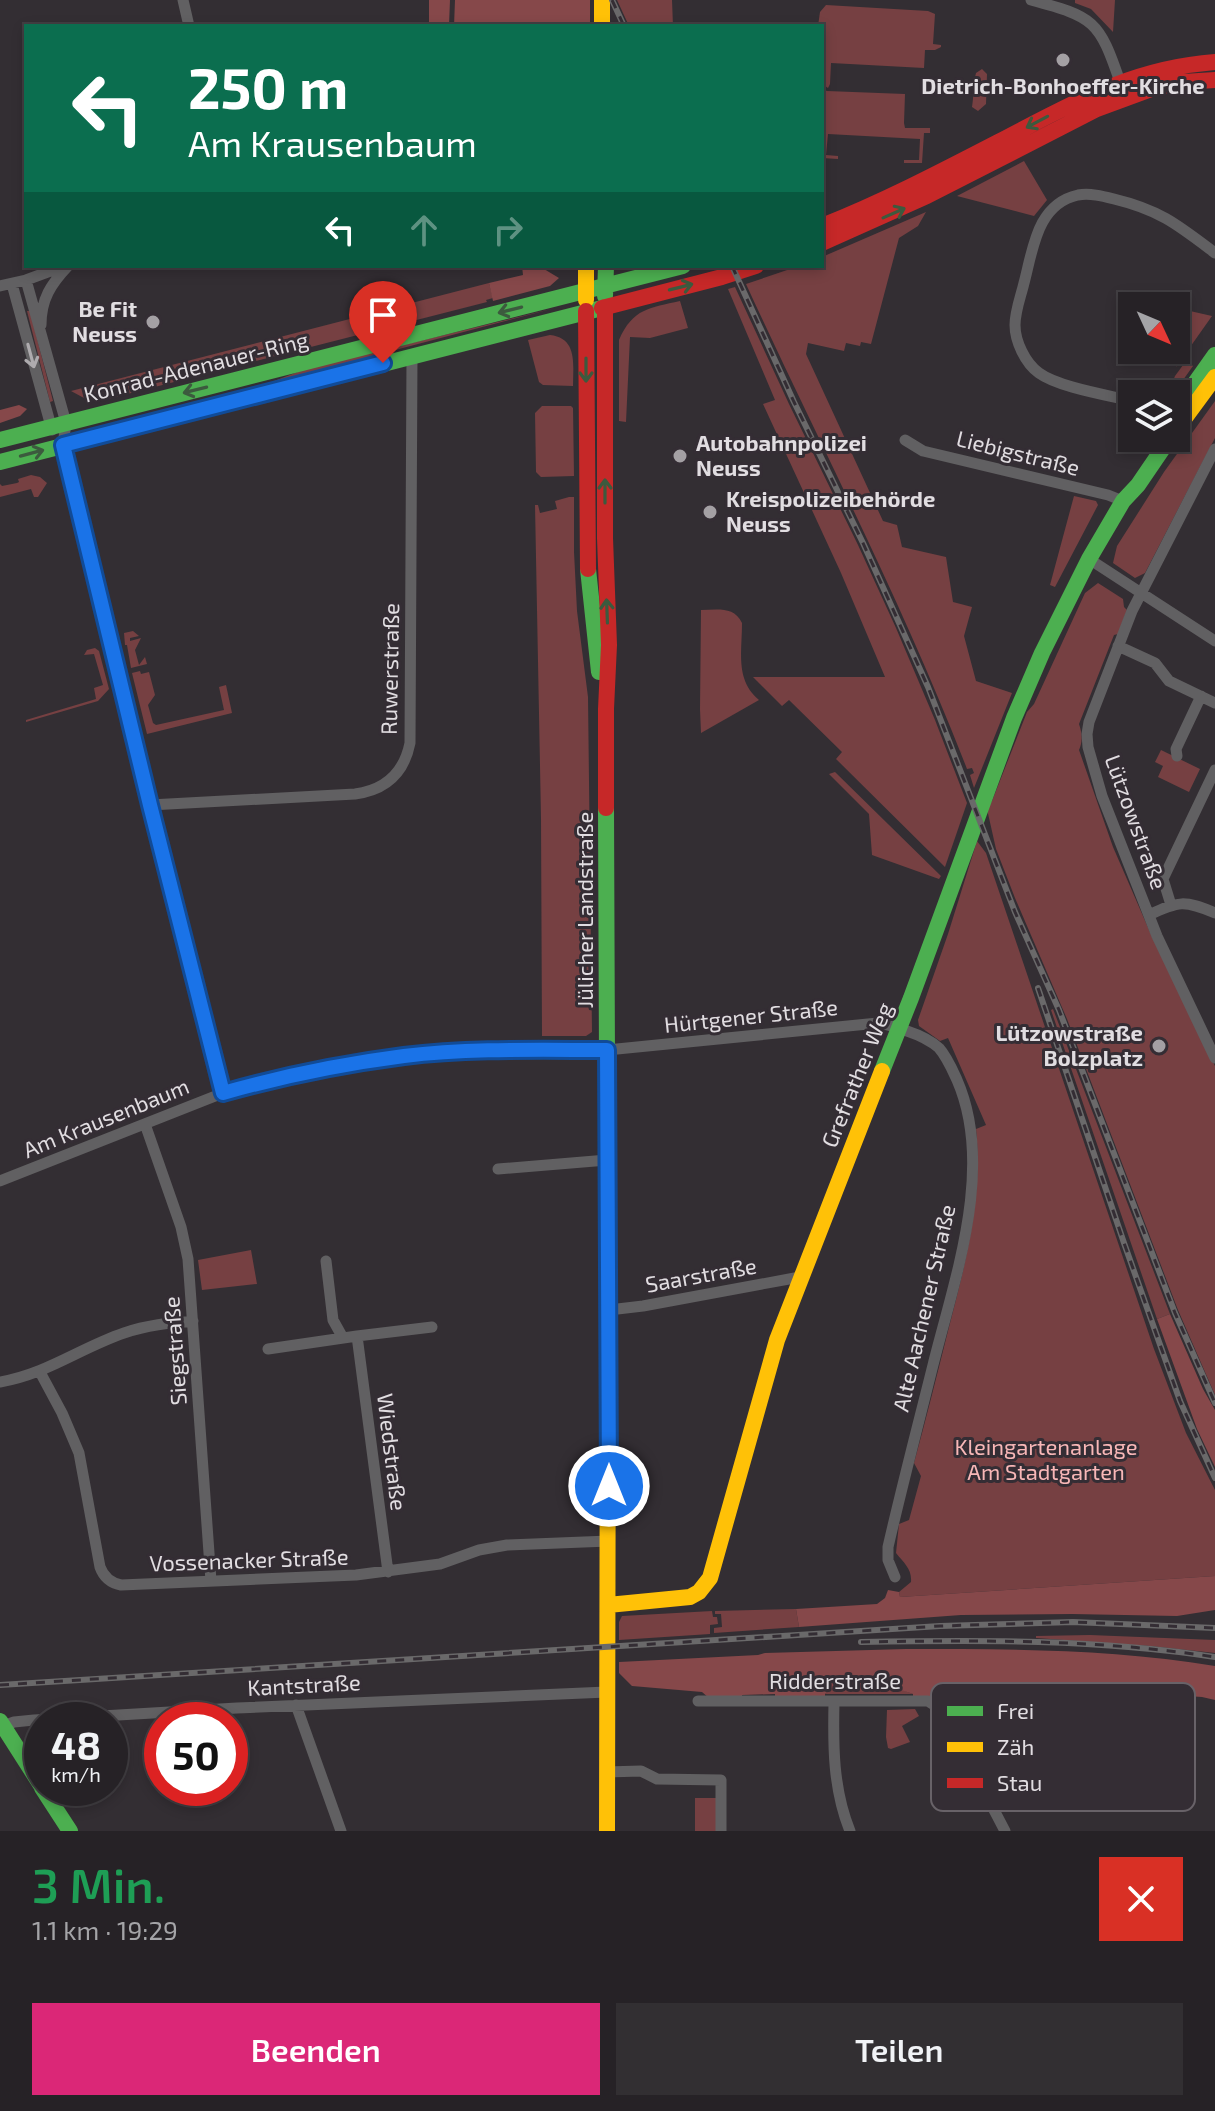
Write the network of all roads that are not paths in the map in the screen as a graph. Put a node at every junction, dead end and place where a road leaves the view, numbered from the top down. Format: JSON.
{"nodes":[{"id":1,"x":183,"y":0,"type":"edge"},
{"id":2,"x":602,"y":0,"type":"edge"},
{"id":3,"x":1031,"y":0,"type":"edge"},
{"id":4,"x":189,"y":24,"type":"edge"},
{"id":5,"x":602,"y":24,"type":"edge"},
{"id":6,"x":1215,"y":62,"type":"edge"},
{"id":7,"x":1215,"y":80,"type":"edge"},
{"id":8,"x":1120,"y":82,"type":"junction"},
{"id":9,"x":824,"y":225,"type":"edge"},
{"id":10,"x":824,"y":242,"type":"edge"},
{"id":11,"x":1215,"y":253,"type":"edge"},
{"id":12,"x":61,"y":268,"type":"edge"},
{"id":13,"x":65,"y":268,"type":"edge"},
{"id":14,"x":586,"y":268,"type":"edge"},
{"id":15,"x":606,"y":268,"type":"edge"},
{"id":16,"x":675,"y":268,"type":"edge"},
{"id":17,"x":750,"y":268,"type":"edge"},
{"id":18,"x":26,"y":280,"type":"junction"},
{"id":19,"x":6,"y":285,"type":"edge"},
{"id":20,"x":606,"y":285,"type":"junction"},
{"id":21,"x":586,"y":290,"type":"junction"},
{"id":22,"x":605,"y":307,"type":"junction"},
{"id":23,"x":586,"y":311,"type":"junction"},
{"id":24,"x":42,"y":333,"type":"junction"},
{"id":25,"x":1215,"y":355,"type":"edge"},
{"id":26,"x":412,"y":356,"type":"junction"},
{"id":27,"x":1215,"y":377,"type":"edge"},
{"id":28,"x":1118,"y":397,"type":"edge"},
{"id":29,"x":1190,"y":398,"type":"edge"},
{"id":30,"x":1190,"y":405,"type":"edge"},
{"id":31,"x":58,"y":425,"type":"junction"},
{"id":32,"x":0,"y":440,"type":"edge"},
{"id":33,"x":905,"y":440,"type":"dead end"},
{"id":34,"x":63,"y":445,"type":"junction"},
{"id":35,"x":1215,"y":449,"type":"edge"},
{"id":36,"x":1148,"y":452,"type":"edge"},
{"id":37,"x":1160,"y":452,"type":"edge"},
{"id":38,"x":0,"y":462,"type":"edge"},
{"id":39,"x":1123,"y":501,"type":"junction"},
{"id":40,"x":1089,"y":559,"type":"junction"},
{"id":41,"x":1140,"y":593,"type":"junction"},
{"id":42,"x":1215,"y":641,"type":"edge"},
{"id":43,"x":1118,"y":646,"type":"junction"},
{"id":44,"x":1201,"y":696,"type":"junction"},
{"id":45,"x":1215,"y":703,"type":"edge"},
{"id":46,"x":606,"y":709,"type":"junction"},
{"id":47,"x":1177,"y":756,"type":"dead end"},
{"id":48,"x":1215,"y":770,"type":"edge"},
{"id":49,"x":150,"y":805,"type":"junction"},
{"id":50,"x":1171,"y":905,"type":"junction"},
{"id":51,"x":1215,"y":913,"type":"edge"},
{"id":52,"x":1149,"y":915,"type":"junction"},
{"id":53,"x":899,"y":1028,"type":"junction"},
{"id":54,"x":607,"y":1050,"type":"junction"},
{"id":55,"x":1215,"y":1058,"type":"edge"},
{"id":56,"x":223,"y":1093,"type":"junction"},
{"id":57,"x":145,"y":1124,"type":"junction"},
{"id":58,"x":607,"y":1160,"type":"junction"},
{"id":59,"x":498,"y":1169,"type":"dead end"},
{"id":60,"x":0,"y":1181,"type":"edge"},
{"id":61,"x":326,"y":1261,"type":"dead end"},
{"id":62,"x":800,"y":1277,"type":"junction"},
{"id":63,"x":609,"y":1310,"type":"junction"},
{"id":64,"x":193,"y":1321,"type":"junction"},
{"id":65,"x":432,"y":1327,"type":"dead end"},
{"id":66,"x":357,"y":1336,"type":"junction"},
{"id":67,"x":343,"y":1338,"type":"junction"},
{"id":68,"x":268,"y":1349,"type":"dead end"},
{"id":69,"x":40,"y":1372,"type":"junction"},
{"id":70,"x":0,"y":1382,"type":"edge"},
{"id":71,"x":609,"y":1541,"type":"junction"},
{"id":72,"x":388,"y":1572,"type":"junction"},
{"id":73,"x":895,"y":1577,"type":"dead end"},
{"id":74,"x":211,"y":1581,"type":"junction"},
{"id":75,"x":608,"y":1605,"type":"junction"},
{"id":76,"x":607,"y":1692,"type":"junction"},
{"id":77,"x":698,"y":1701,"type":"dead end"},
{"id":78,"x":834,"y":1702,"type":"junction"},
{"id":79,"x":931,"y":1702,"type":"edge"},
{"id":80,"x":296,"y":1705,"type":"junction"},
{"id":81,"x":1,"y":1724,"type":"edge"},
{"id":82,"x":24,"y":1760,"type":"edge"},
{"id":83,"x":606,"y":1772,"type":"junction"},
{"id":84,"x":54,"y":1806,"type":"edge"},
{"id":85,"x":995,"y":1811,"type":"edge"},
{"id":86,"x":70,"y":1831,"type":"edge"},
{"id":87,"x":341,"y":1831,"type":"edge"},
{"id":88,"x":607,"y":1831,"type":"edge"},
{"id":89,"x":721,"y":1831,"type":"edge"},
{"id":90,"x":850,"y":1831,"type":"edge"},
{"id":91,"x":1005,"y":1831,"type":"edge"}],
"edges":[{"from":1,"to":4,"type":"street"},
{"from":2,"to":5,"type":"main road"},
{"from":3,"to":8,"type":"street"},
{"from":6,"to":8,"type":"main road"},
{"from":10,"to":7,"type":"main road","one_way":true},
{"from":8,"to":9,"type":"main road","one_way":true},
{"from":11,"to":28,"type":"street"},
{"from":12,"to":18,"type":"street"},
{"from":13,"to":24,"type":"street"},
{"from":14,"to":21,"type":"main road","name":"Jülicher Landstraße"},
{"from":15,"to":20,"type":"main road","name":"Jülicher Landstraße"},
{"from":16,"to":20,"type":"main road","name":"Konrad-Adenauer-Ring"},
{"from":22,"to":17,"type":"main road","name":"Konrad-Adenauer-Ring","one_way":true},
{"from":18,"to":19,"type":"street"},
{"from":18,"to":24,"type":"street"},
{"from":19,"to":31,"type":"street","one_way":true},
{"from":20,"to":21,"type":"main road","name":"Konrad-Adenauer-Ring"},
{"from":20,"to":22,"type":"main road","name":"Jülicher Landstraße"},
{"from":21,"to":23,"type":"main road","name":"Jülicher Landstraße"},
{"from":21,"to":31,"type":"main road","name":"Konrad-Adenauer-Ring","one_way":true},
{"from":22,"to":23,"type":"main road","name":"Konrad-Adenauer-Ring"},
{"from":46,"to":22,"type":"main road","name":"Jülicher Landstraße","one_way":true},
{"from":23,"to":26,"type":"main road","name":"Konrad-Adenauer-Ring"},
{"from":23,"to":46,"type":"main road","name":"Jülicher Landstraße","one_way":true},
{"from":24,"to":31,"type":"street"},
{"from":25,"to":29,"type":"main road"},
{"from":26,"to":34,"type":"main road","name":"Konrad-Adenauer-Ring"},
{"from":26,"to":49,"type":"street","name":"Ruwerstraße"},
{"from":27,"to":30,"type":"main road"},
{"from":31,"to":32,"type":"main road","name":"Konrad-Adenauer-Ring"},
{"from":31,"to":34,"type":"street"},
{"from":33,"to":39,"type":"street","name":"Liebigstraße"},
{"from":38,"to":34,"type":"main road","name":"Konrad-Adenauer-Ring","one_way":true},
{"from":34,"to":49,"type":"street"},
{"from":35,"to":41,"type":"street"},
{"from":36,"to":39,"type":"main road","name":"Grefrather Weg"},
{"from":37,"to":39,"type":"main road","name":"Grefrather Weg"},
{"from":39,"to":40,"type":"main road","name":"Grefrather Weg"},
{"from":40,"to":41,"type":"street"},
{"from":40,"to":53,"type":"main road","name":"Grefrather Weg"},
{"from":41,"to":42,"type":"street"},
{"from":41,"to":43,"type":"street","name":"Lützowstraße"},
{"from":43,"to":44,"type":"street"},
{"from":43,"to":52,"type":"street","name":"Lützowstraße"},
{"from":44,"to":45,"type":"street"},
{"from":44,"to":47,"type":"street"},
{"from":46,"to":54,"type":"main road","name":"Jülicher Landstraße"},
{"from":48,"to":50,"type":"street"},
{"from":49,"to":56,"type":"street"},
{"from":50,"to":51,"type":"street"},
{"from":50,"to":52,"type":"street"},
{"from":52,"to":55,"type":"street","name":"Lützowstraße"},
{"from":53,"to":54,"type":"street","name":"Hürtgener Straße"},
{"from":53,"to":62,"type":"main road","name":"Grefrather Weg"},
{"from":53,"to":73,"type":"street","name":"Alte Aachener Straße"},
{"from":54,"to":56,"type":"street","name":"Am Krausenbaum"},
{"from":54,"to":58,"type":"main road","name":"Jülicher Landstraße"},
{"from":56,"to":57,"type":"street","name":"Am Krausenbaum"},
{"from":57,"to":60,"type":"street","name":"Am Krausenbaum"},
{"from":57,"to":64,"type":"street","name":"Siegstraße"},
{"from":58,"to":59,"type":"street"},
{"from":58,"to":63,"type":"main road","name":"Jülicher Landstraße"},
{"from":61,"to":67,"type":"street"},
{"from":62,"to":63,"type":"street","name":"Saarstraße"},
{"from":62,"to":75,"type":"main road","name":"Grefrather Weg"},
{"from":63,"to":71,"type":"main road","name":"Jülicher Landstraße"},
{"from":64,"to":69,"type":"street"},
{"from":64,"to":74,"type":"street","name":"Siegstraße"},
{"from":65,"to":66,"type":"street"},
{"from":66,"to":67,"type":"street"},
{"from":66,"to":72,"type":"street","name":"Wiedstraße"},
{"from":67,"to":68,"type":"street"},
{"from":69,"to":70,"type":"street"},
{"from":69,"to":74,"type":"street","name":"Vossenacker Straße"},
{"from":71,"to":72,"type":"street","name":"Vossenacker Straße"},
{"from":71,"to":75,"type":"main road","name":"Jülicher Landstraße"},
{"from":72,"to":74,"type":"street","name":"Vossenacker Straße"},
{"from":75,"to":76,"type":"main road","name":"Jülicher Landstraße"},
{"from":76,"to":80,"type":"street","name":"Kantstraße"},
{"from":76,"to":83,"type":"main road","name":"Jülicher Landstraße"},
{"from":77,"to":78,"type":"street","name":"Ridderstraße"},
{"from":78,"to":79,"type":"street","name":"Ridderstraße"},
{"from":78,"to":90,"type":"street"},
{"from":80,"to":81,"type":"street","name":"Kantstraße"},
{"from":80,"to":87,"type":"street"},
{"from":81,"to":82,"type":"main road"},
{"from":83,"to":88,"type":"main road","name":"Jülicher Landstraße"},
{"from":83,"to":89,"type":"street"},
{"from":84,"to":86,"type":"main road"},
{"from":85,"to":91,"type":"street"}]}
